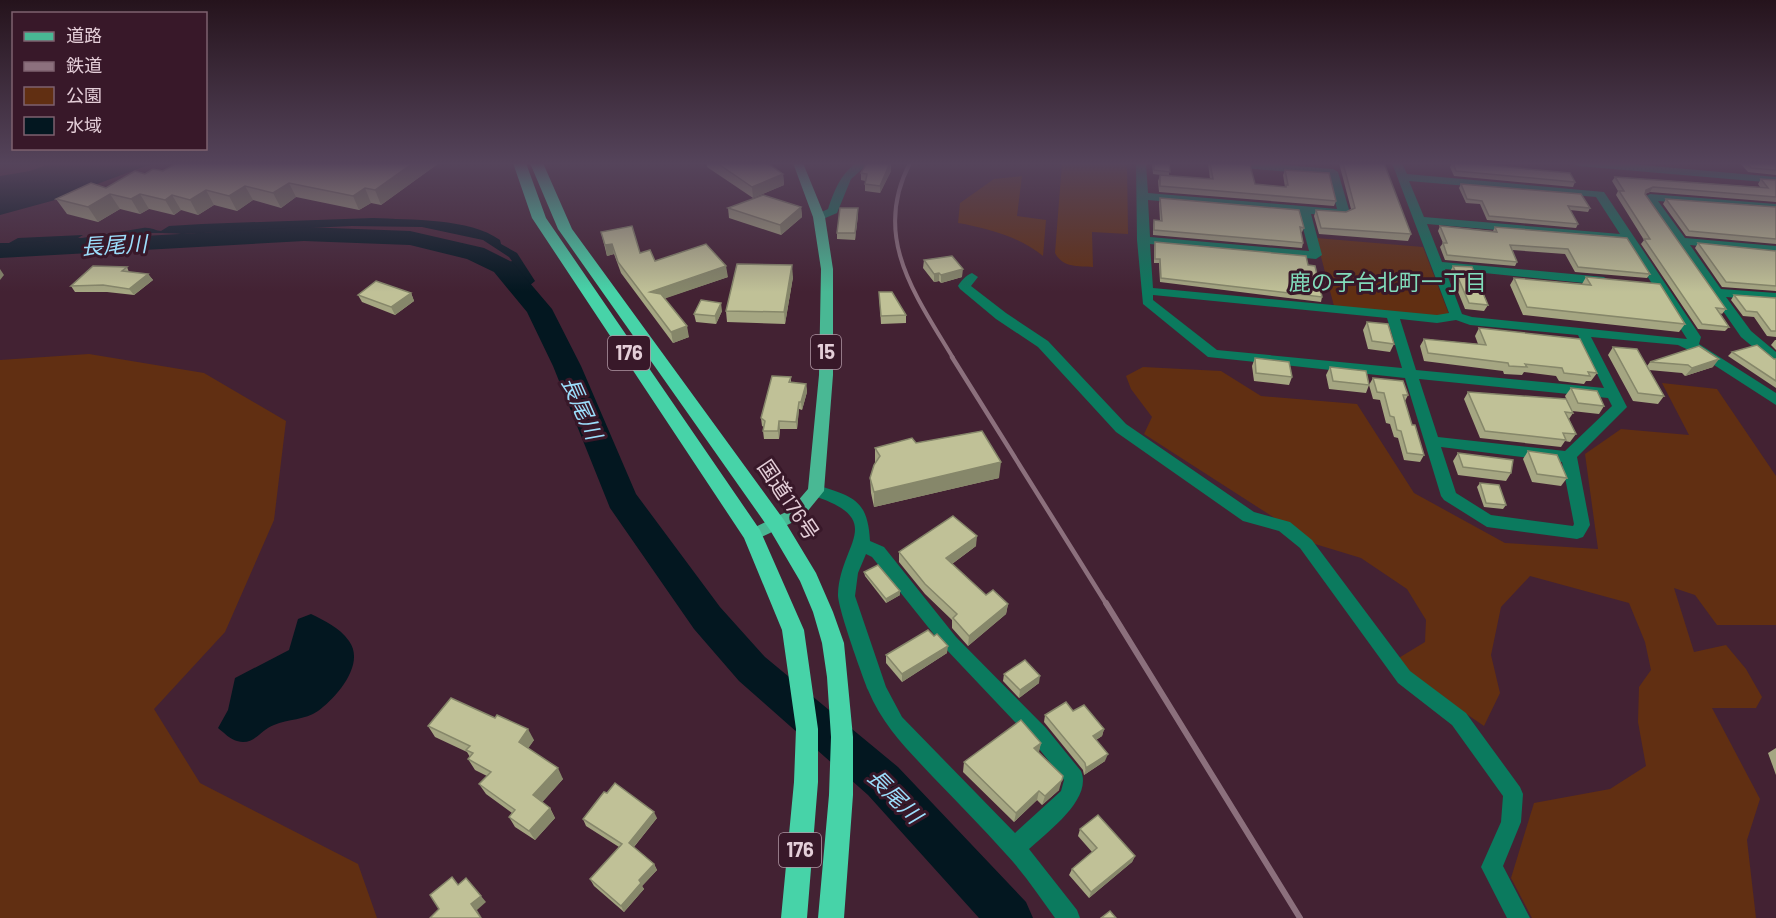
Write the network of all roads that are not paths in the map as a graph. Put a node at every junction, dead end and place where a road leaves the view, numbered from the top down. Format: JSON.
{"nodes":[{"id":1,"x":535,"y":206,"type":"edge"},
{"id":2,"x":555,"y":206,"type":"edge"},
{"id":3,"x":815,"y":206,"type":"edge"},
{"id":4,"x":835,"y":206,"type":"edge"},
{"id":5,"x":1143,"y":206,"type":"edge"},
{"id":6,"x":1256,"y":206,"type":"edge"},
{"id":7,"x":1342,"y":206,"type":"edge"},
{"id":8,"x":1414,"y":206,"type":"edge"},
{"id":9,"x":1608,"y":206,"type":"edge"},
{"id":10,"x":1656,"y":206,"type":"edge"},
{"id":11,"x":1304,"y":210,"type":"junction"},
{"id":12,"x":819,"y":217,"type":"junction"},
{"id":13,"x":1419,"y":220,"type":"junction"},
{"id":14,"x":1630,"y":238,"type":"junction"},
{"id":15,"x":1143,"y":240,"type":"junction"},
{"id":16,"x":1680,"y":241,"type":"junction"},
{"id":17,"x":1776,"y":250,"type":"edge"},
{"id":18,"x":1436,"y":265,"type":"junction"},
{"id":19,"x":972,"y":277,"type":"dead end"},
{"id":20,"x":1614,"y":282,"type":"edge"},
{"id":21,"x":1146,"y":291,"type":"junction"},
{"id":22,"x":1716,"y":292,"type":"junction"},
{"id":23,"x":1776,"y":297,"type":"edge"},
{"id":24,"x":1392,"y":315,"type":"junction"},
{"id":25,"x":1458,"y":316,"type":"junction"},
{"id":26,"x":1582,"y":331,"type":"junction"},
{"id":27,"x":1692,"y":344,"type":"junction"},
{"id":28,"x":1776,"y":359,"type":"edge"},
{"id":29,"x":1410,"y":373,"type":"junction"},
{"id":30,"x":1615,"y":394,"type":"junction"},
{"id":31,"x":1776,"y":400,"type":"edge"},
{"id":32,"x":1430,"y":441,"type":"junction"},
{"id":33,"x":1569,"y":457,"type":"junction"},
{"id":34,"x":816,"y":491,"type":"junction"},
{"id":35,"x":777,"y":525,"type":"junction"},
{"id":36,"x":753,"y":535,"type":"junction"},
{"id":37,"x":862,"y":544,"type":"junction"},
{"id":38,"x":1015,"y":848,"type":"junction"},
{"id":39,"x":794,"y":918,"type":"edge"},
{"id":40,"x":831,"y":918,"type":"edge"},
{"id":41,"x":1069,"y":918,"type":"edge"},
{"id":42,"x":1519,"y":918,"type":"edge"}],
"edges":[{"from":1,"to":36,"type":"highway","number":"176"},
{"from":2,"to":35,"type":"highway","name":"国道176号","number":"176"},
{"from":3,"to":12,"type":"main road","number":"15"},
{"from":4,"to":12,"type":"street"},
{"from":5,"to":15,"type":"street"},
{"from":6,"to":11,"type":"street"},
{"from":7,"to":11,"type":"street"},
{"from":8,"to":13,"type":"street"},
{"from":9,"to":14,"type":"street"},
{"from":10,"to":16,"type":"street"},
{"from":11,"to":15,"type":"street"},
{"from":12,"to":34,"type":"main road","number":"15"},
{"from":13,"to":14,"type":"street"},
{"from":13,"to":18,"type":"street"},
{"from":14,"to":27,"type":"street"},
{"from":15,"to":21,"type":"street"},
{"from":16,"to":17,"type":"street"},
{"from":16,"to":22,"type":"street"},
{"from":18,"to":20,"type":"street"},
{"from":18,"to":25,"type":"street"},
{"from":19,"to":42,"type":"street"},
{"from":21,"to":24,"type":"street"},
{"from":21,"to":29,"type":"street"},
{"from":22,"to":23,"type":"street"},
{"from":22,"to":28,"type":"street"},
{"from":24,"to":25,"type":"street"},
{"from":24,"to":29,"type":"street"},
{"from":25,"to":26,"type":"street"},
{"from":26,"to":27,"type":"street"},
{"from":26,"to":30,"type":"street"},
{"from":27,"to":31,"type":"street"},
{"from":29,"to":30,"type":"street"},
{"from":29,"to":32,"type":"street"},
{"from":30,"to":33,"type":"street"},
{"from":32,"to":33,"type":"street"},
{"from":32,"to":33,"type":"street"},
{"from":34,"to":35,"type":"main road"},
{"from":34,"to":37,"type":"street"},
{"from":35,"to":36,"type":"main road"},
{"from":35,"to":40,"type":"highway","name":"国道176号","number":"176"},
{"from":36,"to":39,"type":"highway","number":"176"},
{"from":37,"to":38,"type":"street"},
{"from":37,"to":38,"type":"street"},
{"from":38,"to":41,"type":"street"}]}
